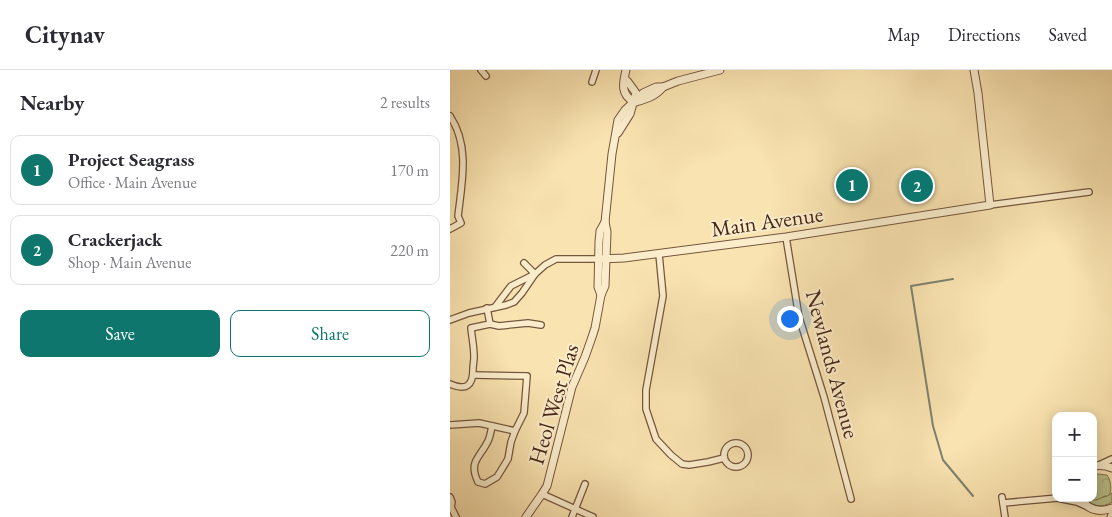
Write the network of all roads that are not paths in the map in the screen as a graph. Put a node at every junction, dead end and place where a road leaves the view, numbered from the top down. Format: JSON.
{"nodes":[{"id":1,"x":481,"y":70,"type":"edge"},
{"id":2,"x":596,"y":70,"type":"edge"},
{"id":3,"x":626,"y":70,"type":"edge"},
{"id":4,"x":720,"y":70,"type":"edge"},
{"id":5,"x":974,"y":70,"type":"edge"},
{"id":6,"x":486,"y":76,"type":"dead end"},
{"id":7,"x":592,"y":82,"type":"dead end"},
{"id":8,"x":634,"y":102,"type":"junction"},
{"id":9,"x":450,"y":116,"type":"edge"},
{"id":10,"x":1088,"y":192,"type":"dead end"},
{"id":11,"x":990,"y":205,"type":"junction"},
{"id":12,"x":450,"y":229,"type":"edge"},
{"id":13,"x":786,"y":237,"type":"junction"},
{"id":14,"x":659,"y":254,"type":"junction"},
{"id":15,"x":603,"y":259,"type":"junction"},
{"id":16,"x":524,"y":263,"type":"dead end"},
{"id":17,"x":535,"y":274,"type":"junction"},
{"id":18,"x":495,"y":307,"type":"junction"},
{"id":19,"x":487,"y":308,"type":"junction"},
{"id":20,"x":451,"y":318,"type":"edge"},
{"id":21,"x":490,"y":324,"type":"junction"},
{"id":22,"x":541,"y":325,"type":"dead end"},
{"id":23,"x":474,"y":375,"type":"junction"},
{"id":24,"x":450,"y":384,"type":"edge"},
{"id":25,"x":450,"y":425,"type":"edge"},
{"id":26,"x":492,"y":426,"type":"junction"},
{"id":27,"x":515,"y":431,"type":"junction"},
{"id":28,"x":724,"y":458,"type":"junction"},
{"id":29,"x":1112,"y":459,"type":"edge"},
{"id":30,"x":1097,"y":465,"type":"edge"},
{"id":31,"x":1097,"y":465,"type":"edge"},
{"id":32,"x":1112,"y":468,"type":"edge"},
{"id":33,"x":585,"y":484,"type":"dead end"},
{"id":34,"x":542,"y":494,"type":"junction"},
{"id":35,"x":450,"y":497,"type":"edge"},
{"id":36,"x":1052,"y":498,"type":"edge"},
{"id":37,"x":851,"y":499,"type":"dead end"},
{"id":38,"x":1076,"y":502,"type":"edge"},
{"id":39,"x":1084,"y":502,"type":"edge"},
{"id":40,"x":451,"y":507,"type":"edge"},
{"id":41,"x":1089,"y":507,"type":"junction"},
{"id":42,"x":1112,"y":508,"type":"edge"},
{"id":43,"x":575,"y":509,"type":"junction"},
{"id":44,"x":456,"y":517,"type":"edge"},
{"id":45,"x":526,"y":517,"type":"edge"},
{"id":46,"x":572,"y":517,"type":"edge"},
{"id":47,"x":592,"y":517,"type":"edge"},
{"id":48,"x":1005,"y":517,"type":"edge"},
{"id":49,"x":1096,"y":517,"type":"edge"}],
"edges":[{"from":1,"to":6,"type":"street"},
{"from":2,"to":7,"type":"street"},
{"from":3,"to":8,"type":"street"},
{"from":4,"to":8,"type":"street"},
{"from":5,"to":11,"type":"street"},
{"from":8,"to":15,"type":"street","name":"Heol West Plas"},
{"from":9,"to":12,"type":"street"},
{"from":10,"to":11,"type":"street","name":"Main Avenue"},
{"from":11,"to":13,"type":"street","name":"Main Avenue"},
{"from":13,"to":14,"type":"street","name":"Main Avenue"},
{"from":13,"to":37,"type":"street","name":"Newlands Avenue"},
{"from":14,"to":15,"type":"street","name":"Main Avenue"},
{"from":14,"to":28,"type":"street"},
{"from":15,"to":17,"type":"street"},
{"from":15,"to":34,"type":"street","name":"Heol West Plas"},
{"from":16,"to":17,"type":"street"},
{"from":17,"to":18,"type":"street"},
{"from":17,"to":18,"type":"street"},
{"from":18,"to":19,"type":"street"},
{"from":19,"to":20,"type":"street"},
{"from":19,"to":21,"type":"street"},
{"from":21,"to":22,"type":"street"},
{"from":21,"to":23,"type":"street"},
{"from":23,"to":24,"type":"street"},
{"from":23,"to":27,"type":"street"},
{"from":25,"to":26,"type":"street"},
{"from":26,"to":27,"type":"street"},
{"from":26,"to":27,"type":"street"},
{"from":28,"to":28,"type":"street"},
{"from":29,"to":30,"type":"street"},
{"from":31,"to":32,"type":"street"},
{"from":33,"to":43,"type":"street"},
{"from":34,"to":43,"type":"street"},
{"from":34,"to":45,"type":"street","name":"Heol West Plas"},
{"from":35,"to":40,"type":"street"},
{"from":36,"to":48,"type":"street"},
{"from":38,"to":41,"type":"street"},
{"from":39,"to":41,"type":"street"},
{"from":40,"to":44,"type":"street"},
{"from":41,"to":42,"type":"street"},
{"from":41,"to":49,"type":"street"},
{"from":43,"to":46,"type":"street"},
{"from":43,"to":47,"type":"street"}]}
